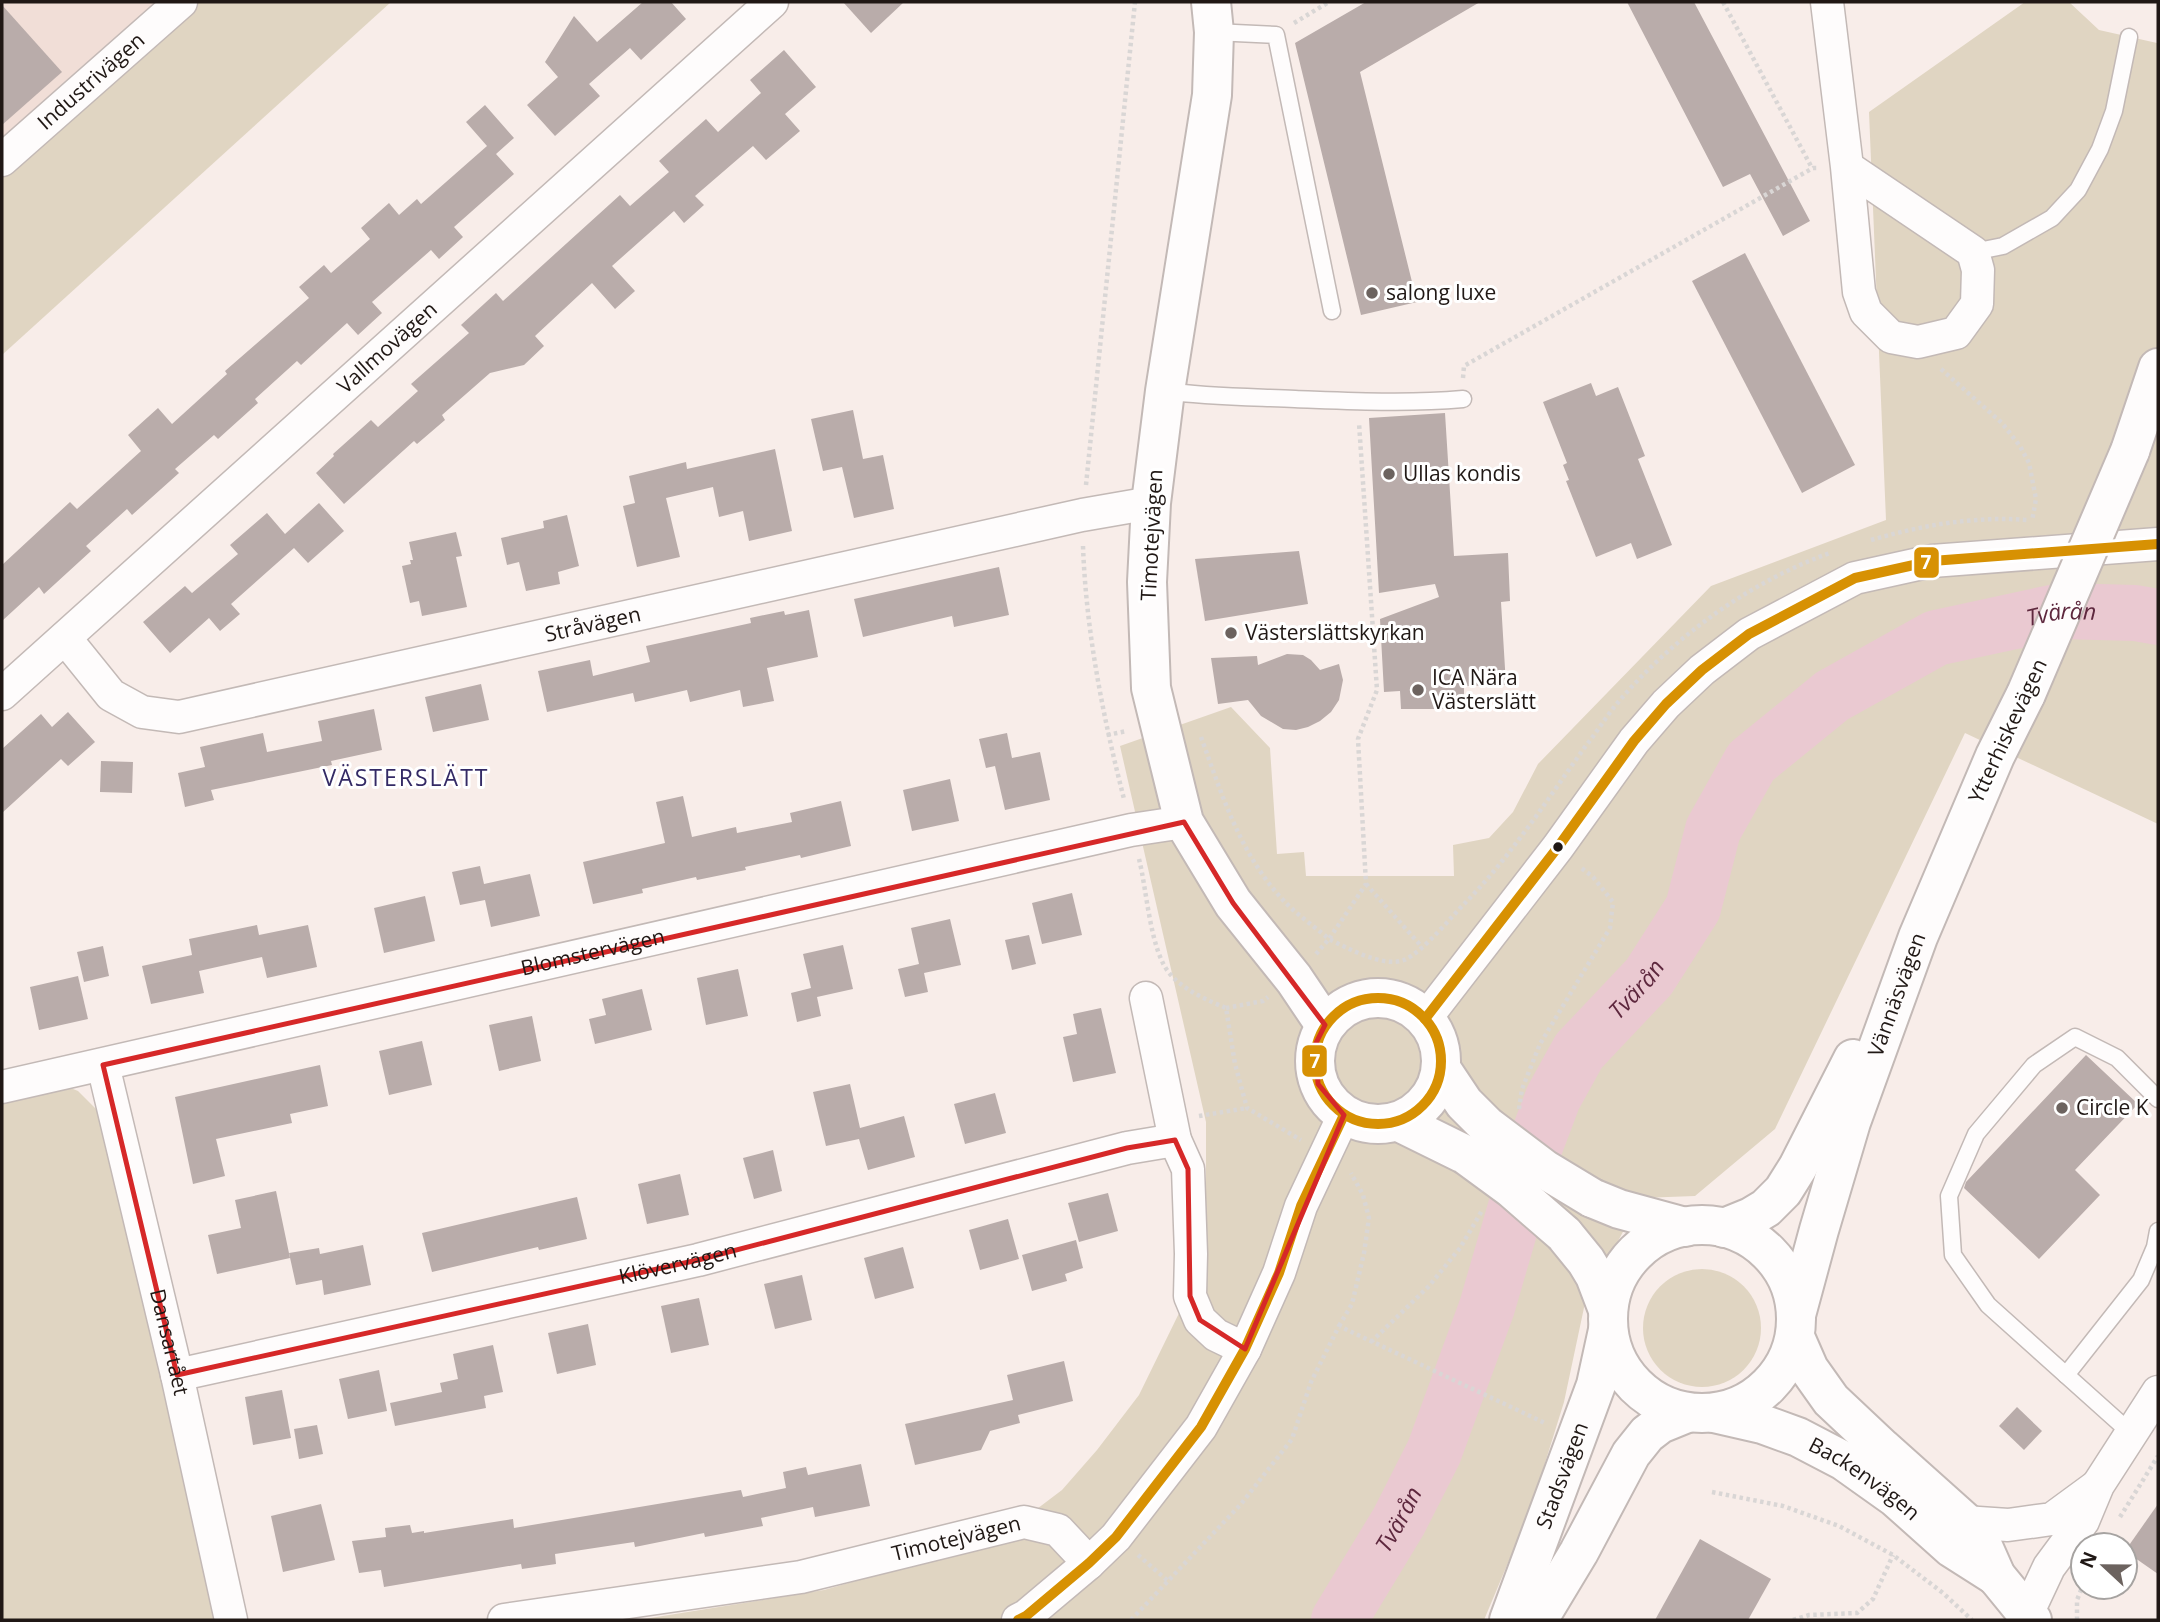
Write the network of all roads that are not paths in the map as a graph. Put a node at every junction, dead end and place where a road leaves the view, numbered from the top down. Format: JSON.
{"nodes":[{"id":1,"x":181,"y":2,"type":"edge"},
{"id":2,"x":772,"y":2,"type":"edge"},
{"id":3,"x":1827,"y":2,"type":"edge"},
{"id":4,"x":1212,"y":17,"type":"edge"},
{"id":5,"x":2129,"y":37,"type":"dead end"},
{"id":6,"x":2,"y":160,"type":"edge"},
{"id":7,"x":1847,"y":167,"type":"junction"},
{"id":8,"x":1973,"y":252,"type":"junction"},
{"id":9,"x":1332,"y":311,"type":"dead end"},
{"id":10,"x":2158,"y":368,"type":"edge"},
{"id":11,"x":1165,"y":391,"type":"junction"},
{"id":12,"x":1463,"y":399,"type":"road end"},
{"id":13,"x":1151,"y":503,"type":"junction"},
{"id":14,"x":2158,"y":544,"type":"edge"},
{"id":15,"x":65,"y":638,"type":"junction"},
{"id":16,"x":2,"y":694,"type":"edge"},
{"id":17,"x":1184,"y":822,"type":"junction"},
{"id":18,"x":1918,"y":937,"type":"junction"},
{"id":19,"x":1146,"y":998,"type":"dead end"},
{"id":20,"x":1425,"y":1018,"type":"junction"},
{"id":21,"x":1325,"y":1025,"type":"junction"},
{"id":22,"x":103,"y":1065,"type":"junction"},
{"id":23,"x":1442,"y":1070,"type":"junction"},
{"id":24,"x":2,"y":1087,"type":"edge"},
{"id":25,"x":2158,"y":1099,"type":"edge"},
{"id":26,"x":1344,"y":1115,"type":"junction"},
{"id":27,"x":1399,"y":1122,"type":"junction"},
{"id":28,"x":1173,"y":1131,"type":"junction"},
{"id":29,"x":1477,"y":1140,"type":"junction"},
{"id":30,"x":1705,"y":1226,"type":"junction"},
{"id":31,"x":2158,"y":1231,"type":"edge"},
{"id":32,"x":1608,"y":1320,"type":"junction"},
{"id":33,"x":1796,"y":1326,"type":"junction"},
{"id":34,"x":1245,"y":1349,"type":"junction"},
{"id":35,"x":177,"y":1375,"type":"junction"},
{"id":36,"x":2066,"y":1375,"type":"junction"},
{"id":37,"x":2158,"y":1392,"type":"edge"},
{"id":38,"x":1701,"y":1413,"type":"junction"},
{"id":39,"x":2133,"y":1434,"type":"junction"},
{"id":40,"x":2098,"y":1485,"type":"junction"},
{"id":41,"x":1964,"y":1522,"type":"junction"},
{"id":42,"x":1089,"y":1563,"type":"junction"},
{"id":43,"x":1996,"y":1576,"type":"junction"},
{"id":44,"x":2029,"y":1617,"type":"edge"},
{"id":45,"x":231,"y":1620,"type":"edge"},
{"id":46,"x":504,"y":1620,"type":"edge"},
{"id":47,"x":1018,"y":1620,"type":"edge"},
{"id":48,"x":1509,"y":1620,"type":"edge"},
{"id":49,"x":1538,"y":1620,"type":"edge"}],
"edges":[{"from":1,"to":6,"type":"street","name":"Industrivägen"},
{"from":2,"to":15,"type":"street","name":"Vallmovägen"},
{"from":3,"to":7,"type":"street"},
{"from":4,"to":9,"type":"lane"},
{"from":4,"to":11,"type":"street","name":"Timotejvägen"},
{"from":5,"to":8,"type":"lane"},
{"from":7,"to":8,"type":"street"},
{"from":7,"to":8,"type":"street"},
{"from":10,"to":18,"type":"street","name":"Ytterhiskevägen","bridge":true},
{"from":11,"to":12,"type":"lane"},
{"from":11,"to":13,"type":"street","name":"Timotejvägen"},
{"from":13,"to":15,"type":"street","name":"Stråvägen"},
{"from":13,"to":17,"type":"street","name":"Timotejvägen"},
{"from":14,"to":20,"type":"street"},
{"from":15,"to":16,"type":"street","name":"Vallmovägen"},
{"from":17,"to":21,"type":"street","name":"Timotejvägen"},
{"from":17,"to":22,"type":"street","name":"Blomstervägen"},
{"from":18,"to":30,"type":"street","name":"Vännäsvägen"},
{"from":18,"to":33,"type":"street","name":"Vännäsvägen"},
{"from":19,"to":28,"type":"street"},
{"from":20,"to":21,"type":"street"},
{"from":20,"to":23,"type":"street"},
{"from":21,"to":26,"type":"street"},
{"from":22,"to":24,"type":"street","name":"Blomstervägen"},
{"from":22,"to":35,"type":"street","name":"Dansartået"},
{"from":23,"to":27,"type":"street"},
{"from":23,"to":29,"type":"street"},
{"from":25,"to":36,"type":"lane"},
{"from":26,"to":27,"type":"street"},
{"from":26,"to":34,"type":"street"},
{"from":27,"to":29,"type":"street"},
{"from":28,"to":34,"type":"street"},
{"from":28,"to":35,"type":"street","name":"Klövervägen"},
{"from":29,"to":30,"type":"street","bridge":true},
{"from":29,"to":32,"type":"street","bridge":true},
{"from":30,"to":32,"type":"street"},
{"from":30,"to":33,"type":"street"},
{"from":31,"to":36,"type":"lane"},
{"from":32,"to":38,"type":"street"},
{"from":32,"to":48,"type":"street","name":"Stadsvägen"},
{"from":33,"to":38,"type":"street"},
{"from":33,"to":41,"type":"street","name":"Backenvägen"},
{"from":34,"to":42,"type":"street"},
{"from":35,"to":45,"type":"street","name":"Dansartået"},
{"from":36,"to":39,"type":"lane"},
{"from":37,"to":39,"type":"street"},
{"from":38,"to":43,"type":"street","name":"Backenvägen"},
{"from":38,"to":49,"type":"street","name":"Stadsvägen"},
{"from":39,"to":40,"type":"street"},
{"from":40,"to":41,"type":"street"},
{"from":40,"to":44,"type":"street"},
{"from":41,"to":43,"type":"street","name":"Backenvägen"},
{"from":42,"to":46,"type":"street","name":"Timotejvägen"},
{"from":42,"to":47,"type":"street"},
{"from":43,"to":44,"type":"street","name":"Backenvägen"}]}
